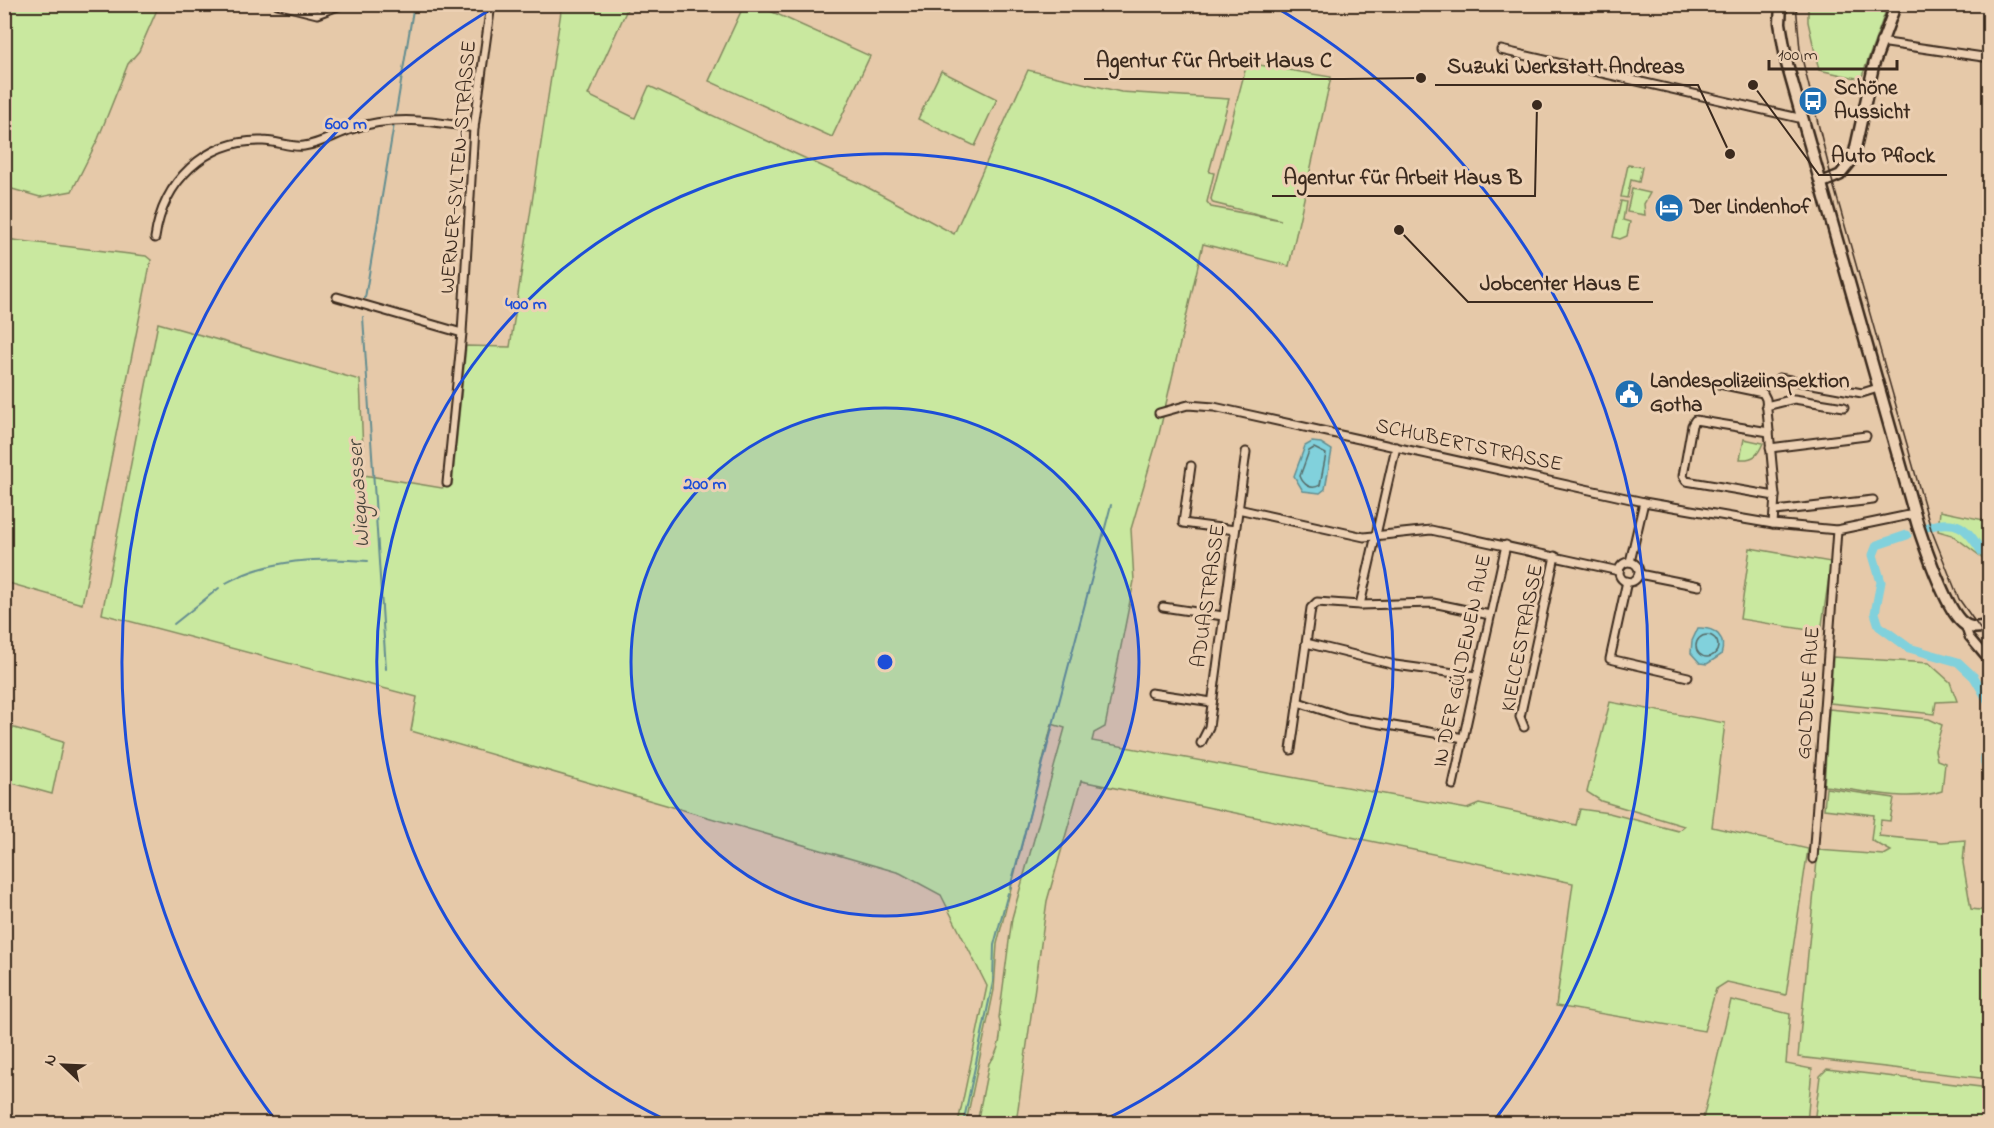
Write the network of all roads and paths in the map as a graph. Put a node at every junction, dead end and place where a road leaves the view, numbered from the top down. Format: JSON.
{"nodes":[{"id":1,"x":277,"y":4,"type":"edge"},
{"id":2,"x":343,"y":4,"type":"edge"},
{"id":3,"x":491,"y":4,"type":"edge"},
{"id":4,"x":1781,"y":4,"type":"edge"},
{"id":5,"x":1896,"y":4,"type":"edge"},
{"id":6,"x":1880,"y":42,"type":"junction"},
{"id":7,"x":1501,"y":50,"type":"dead end"},
{"id":8,"x":1989,"y":58,"type":"edge"},
{"id":9,"x":1989,"y":95,"type":"edge"},
{"id":10,"x":1988,"y":104,"type":"edge"},
{"id":11,"x":1803,"y":118,"type":"junction"},
{"id":12,"x":474,"y":128,"type":"junction"},
{"id":13,"x":1821,"y":183,"type":"junction"},
{"id":14,"x":155,"y":238,"type":"dead end"},
{"id":15,"x":337,"y":297,"type":"dead end"},
{"id":16,"x":462,"y":333,"type":"junction"},
{"id":17,"x":1779,"y":378,"type":"dead end"},
{"id":18,"x":1705,"y":381,"type":"dead end"},
{"id":19,"x":1878,"y":388,"type":"junction"},
{"id":20,"x":1766,"y":406,"type":"junction"},
{"id":21,"x":1844,"y":407,"type":"dead end"},
{"id":22,"x":1160,"y":413,"type":"dead end"},
{"id":23,"x":1769,"y":432,"type":"junction"},
{"id":24,"x":1866,"y":436,"type":"dead end"},
{"id":25,"x":1396,"y":447,"type":"junction"},
{"id":26,"x":1770,"y":448,"type":"junction"},
{"id":27,"x":1246,"y":452,"type":"dead end"},
{"id":28,"x":1191,"y":466,"type":"dead end"},
{"id":29,"x":447,"y":483,"type":"dead end"},
{"id":30,"x":1775,"y":496,"type":"junction"},
{"id":31,"x":1873,"y":500,"type":"dead end"},
{"id":32,"x":1644,"y":502,"type":"junction"},
{"id":33,"x":1238,"y":509,"type":"junction"},
{"id":34,"x":1774,"y":511,"type":"junction"},
{"id":35,"x":1914,"y":514,"type":"junction"},
{"id":36,"x":1773,"y":524,"type":"junction"},
{"id":37,"x":1235,"y":530,"type":"junction"},
{"id":38,"x":1838,"y":530,"type":"junction"},
{"id":39,"x":1375,"y":537,"type":"junction"},
{"id":40,"x":1506,"y":545,"type":"junction"},
{"id":41,"x":1556,"y":556,"type":"junction"},
{"id":42,"x":1630,"y":562,"type":"junction"},
{"id":43,"x":1619,"y":571,"type":"junction"},
{"id":44,"x":1639,"y":574,"type":"junction"},
{"id":45,"x":1627,"y":581,"type":"junction"},
{"id":46,"x":1699,"y":586,"type":"dead end"},
{"id":47,"x":1360,"y":605,"type":"junction"},
{"id":48,"x":1162,"y":607,"type":"dead end"},
{"id":49,"x":1490,"y":615,"type":"junction"},
{"id":50,"x":1223,"y":616,"type":"junction"},
{"id":51,"x":1965,"y":625,"type":"junction"},
{"id":52,"x":1989,"y":626,"type":"edge"},
{"id":53,"x":1306,"y":643,"type":"junction"},
{"id":54,"x":1989,"y":662,"type":"edge"},
{"id":55,"x":1477,"y":676,"type":"junction"},
{"id":56,"x":1688,"y":677,"type":"dead end"},
{"id":57,"x":1151,"y":693,"type":"dead end"},
{"id":58,"x":1212,"y":702,"type":"junction"},
{"id":59,"x":1298,"y":702,"type":"junction"},
{"id":60,"x":1524,"y":727,"type":"dead end"},
{"id":61,"x":1464,"y":738,"type":"junction"},
{"id":62,"x":1201,"y":743,"type":"dead end"},
{"id":63,"x":1291,"y":750,"type":"dead end"},
{"id":64,"x":1453,"y":785,"type":"dead end"},
{"id":65,"x":1813,"y":860,"type":"dead end"}],
"edges":[{"from":1,"to":2,"type":"street"},
{"from":3,"to":12,"type":"street","name":"WERNER-SYLTEN-STRASSE"},
{"from":4,"to":11,"type":"main road"},
{"from":5,"to":6,"type":"street"},
{"from":6,"to":8,"type":"street"},
{"from":6,"to":13,"type":"street"},
{"from":7,"to":11,"type":"street"},
{"from":9,"to":10,"type":"street"},
{"from":11,"to":13,"type":"main road"},
{"from":12,"to":14,"type":"street"},
{"from":12,"to":16,"type":"street","name":"WERNER-SYLTEN-STRASSE"},
{"from":13,"to":19,"type":"main road"},
{"from":15,"to":16,"type":"street"},
{"from":16,"to":29,"type":"street","name":"WERNER-SYLTEN-STRASSE"},
{"from":17,"to":19,"type":"street"},
{"from":18,"to":20,"type":"street"},
{"from":19,"to":35,"type":"main road"},
{"from":20,"to":21,"type":"street"},
{"from":20,"to":23,"type":"street"},
{"from":22,"to":25,"type":"street","name":"SCHUBERTSTRASSE"},
{"from":23,"to":26,"type":"street"},
{"from":23,"to":30,"type":"street"},
{"from":24,"to":26,"type":"street"},
{"from":25,"to":32,"type":"street","name":"SCHUBERTSTRASSE"},
{"from":25,"to":39,"type":"street"},
{"from":26,"to":30,"type":"street"},
{"from":27,"to":33,"type":"street","name":"ADUASTRASSE"},
{"from":28,"to":37,"type":"street"},
{"from":30,"to":34,"type":"street"},
{"from":31,"to":34,"type":"street"},
{"from":32,"to":36,"type":"street","name":"SCHUBERTSTRASSE"},
{"from":32,"to":42,"type":"street"},
{"from":33,"to":37,"type":"street","name":"ADUASTRASSE"},
{"from":33,"to":39,"type":"street"},
{"from":34,"to":36,"type":"street"},
{"from":35,"to":38,"type":"street","name":"SCHUBERTSTRASSE"},
{"from":35,"to":51,"type":"main road"},
{"from":36,"to":38,"type":"street","name":"SCHUBERTSTRASSE"},
{"from":37,"to":50,"type":"street","name":"ADUASTRASSE"},
{"from":38,"to":65,"type":"street","name":"GOLDENE AUE"},
{"from":39,"to":40,"type":"street"},
{"from":39,"to":47,"type":"street"},
{"from":40,"to":41,"type":"street"},
{"from":40,"to":49,"type":"street","name":"IN DER GÜLDENEN AUE"},
{"from":41,"to":43,"type":"street"},
{"from":41,"to":60,"type":"street","name":"KIELCESTRASSE"},
{"from":42,"to":43,"type":"street"},
{"from":42,"to":44,"type":"street"},
{"from":43,"to":45,"type":"street"},
{"from":44,"to":45,"type":"street"},
{"from":44,"to":46,"type":"street"},
{"from":45,"to":56,"type":"street"},
{"from":47,"to":49,"type":"street"},
{"from":47,"to":53,"type":"street"},
{"from":48,"to":50,"type":"street"},
{"from":49,"to":55,"type":"street","name":"IN DER GÜLDENEN AUE"},
{"from":50,"to":58,"type":"street","name":"ADUASTRASSE"},
{"from":51,"to":52,"type":"main road"},
{"from":51,"to":54,"type":"street"},
{"from":53,"to":55,"type":"street"},
{"from":53,"to":59,"type":"street"},
{"from":55,"to":61,"type":"street","name":"IN DER GÜLDENEN AUE"},
{"from":57,"to":58,"type":"street"},
{"from":58,"to":62,"type":"street","name":"ADUASTRASSE"},
{"from":59,"to":61,"type":"street"},
{"from":59,"to":63,"type":"street"},
{"from":61,"to":64,"type":"street","name":"IN DER GÜLDENEN AUE"}]}
